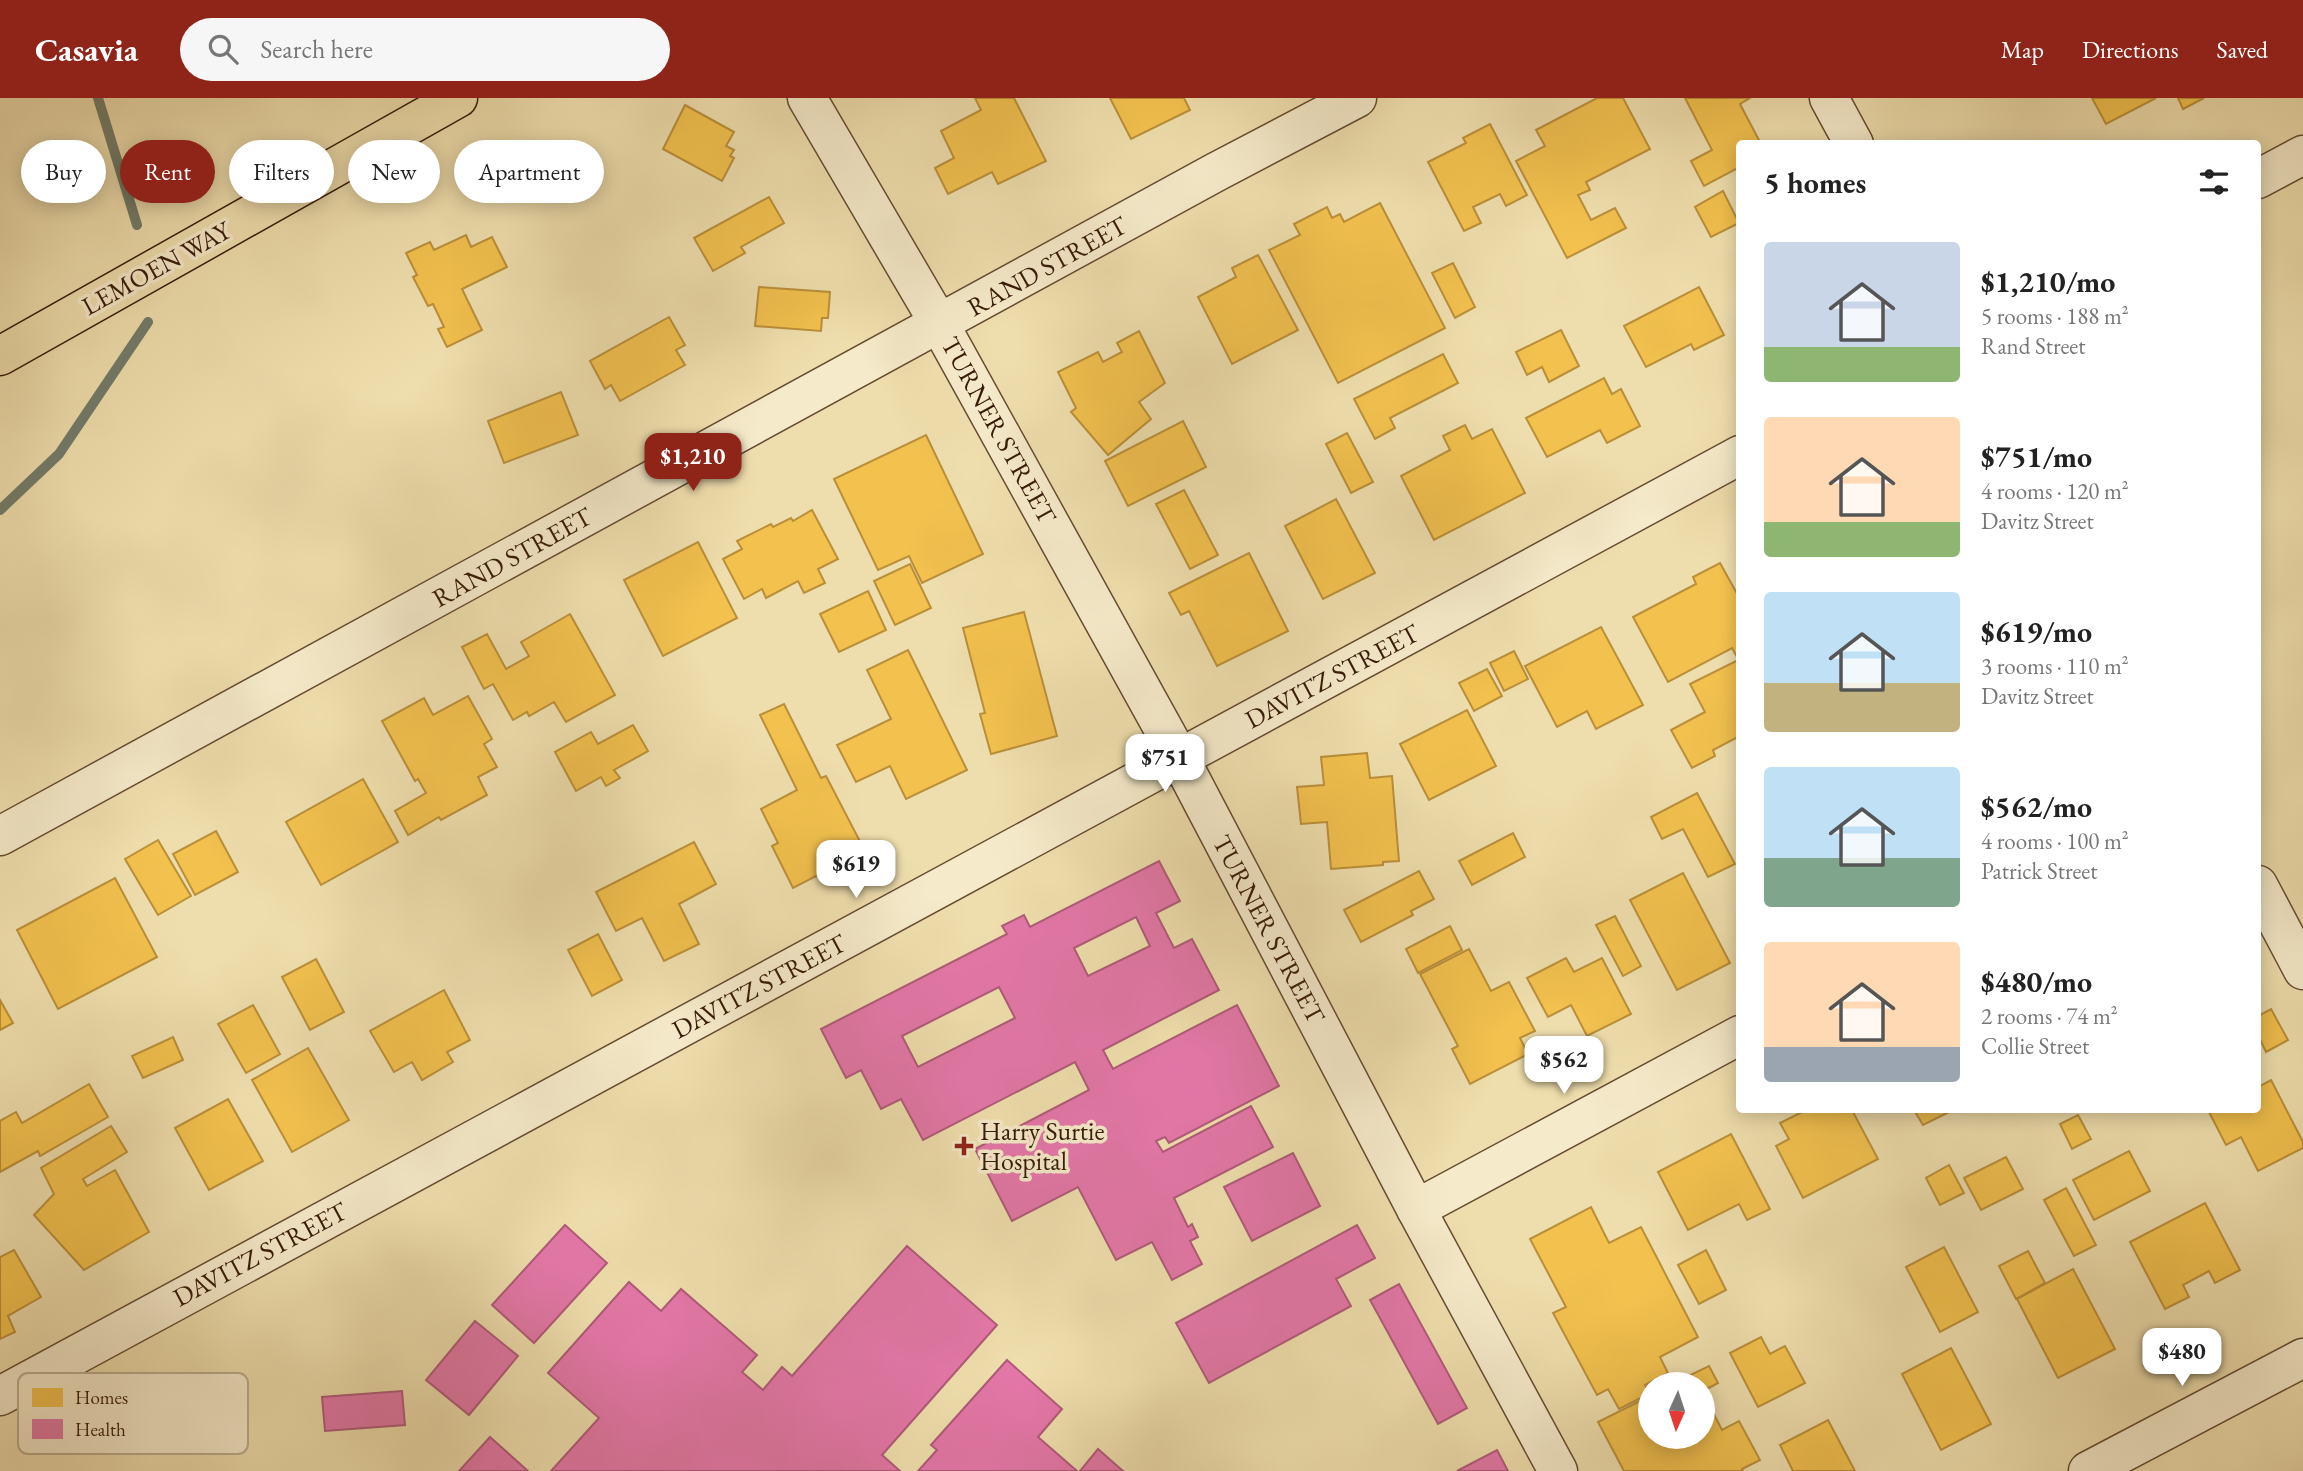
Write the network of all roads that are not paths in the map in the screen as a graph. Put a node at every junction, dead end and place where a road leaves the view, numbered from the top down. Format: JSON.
{"nodes":[{"id":1,"x":458,"y":98,"type":"edge"},
{"id":2,"x":807,"y":98,"type":"edge"},
{"id":3,"x":1357,"y":98,"type":"edge"},
{"id":4,"x":1829,"y":98,"type":"edge"},
{"id":5,"x":1852,"y":140,"type":"edge"},
{"id":6,"x":2303,"y":155,"type":"edge"},
{"id":7,"x":2261,"y":177,"type":"edge"},
{"id":8,"x":940,"y":324,"type":"junction"},
{"id":9,"x":0,"y":356,"type":"edge"},
{"id":10,"x":1736,"y":457,"type":"edge"},
{"id":11,"x":1179,"y":757,"type":"junction"},
{"id":12,"x":0,"y":836,"type":"edge"},
{"id":13,"x":2261,"y":891,"type":"edge"},
{"id":14,"x":2303,"y":970,"type":"edge"},
{"id":15,"x":1736,"y":1037,"type":"edge"},
{"id":16,"x":1416,"y":1209,"type":"junction"},
{"id":17,"x":2303,"y":1358,"type":"edge"},
{"id":18,"x":43,"y":1373,"type":"edge"},
{"id":19,"x":18,"y":1386,"type":"edge"},
{"id":20,"x":0,"y":1396,"type":"edge"},
{"id":21,"x":1558,"y":1471,"type":"edge"},
{"id":22,"x":2088,"y":1471,"type":"edge"}],
"edges":[{"from":1,"to":9,"type":"highway","name":"LEMOEN WAY"},
{"from":2,"to":8,"type":"street","name":"TURNER STREET"},
{"from":3,"to":8,"type":"street","name":"RAND STREET"},
{"from":4,"to":5,"type":"street"},
{"from":6,"to":7,"type":"street"},
{"from":8,"to":11,"type":"street","name":"TURNER STREET"},
{"from":8,"to":12,"type":"street","name":"RAND STREET"},
{"from":10,"to":11,"type":"street","name":"DAVITZ STREET"},
{"from":11,"to":16,"type":"street","name":"TURNER STREET"},
{"from":11,"to":18,"type":"street","name":"DAVITZ STREET"},
{"from":13,"to":14,"type":"street"},
{"from":15,"to":16,"type":"street"},
{"from":16,"to":21,"type":"street","name":"TURNER STREET"},
{"from":17,"to":22,"type":"street"},
{"from":19,"to":20,"type":"street","name":"DAVITZ STREET"}]}
